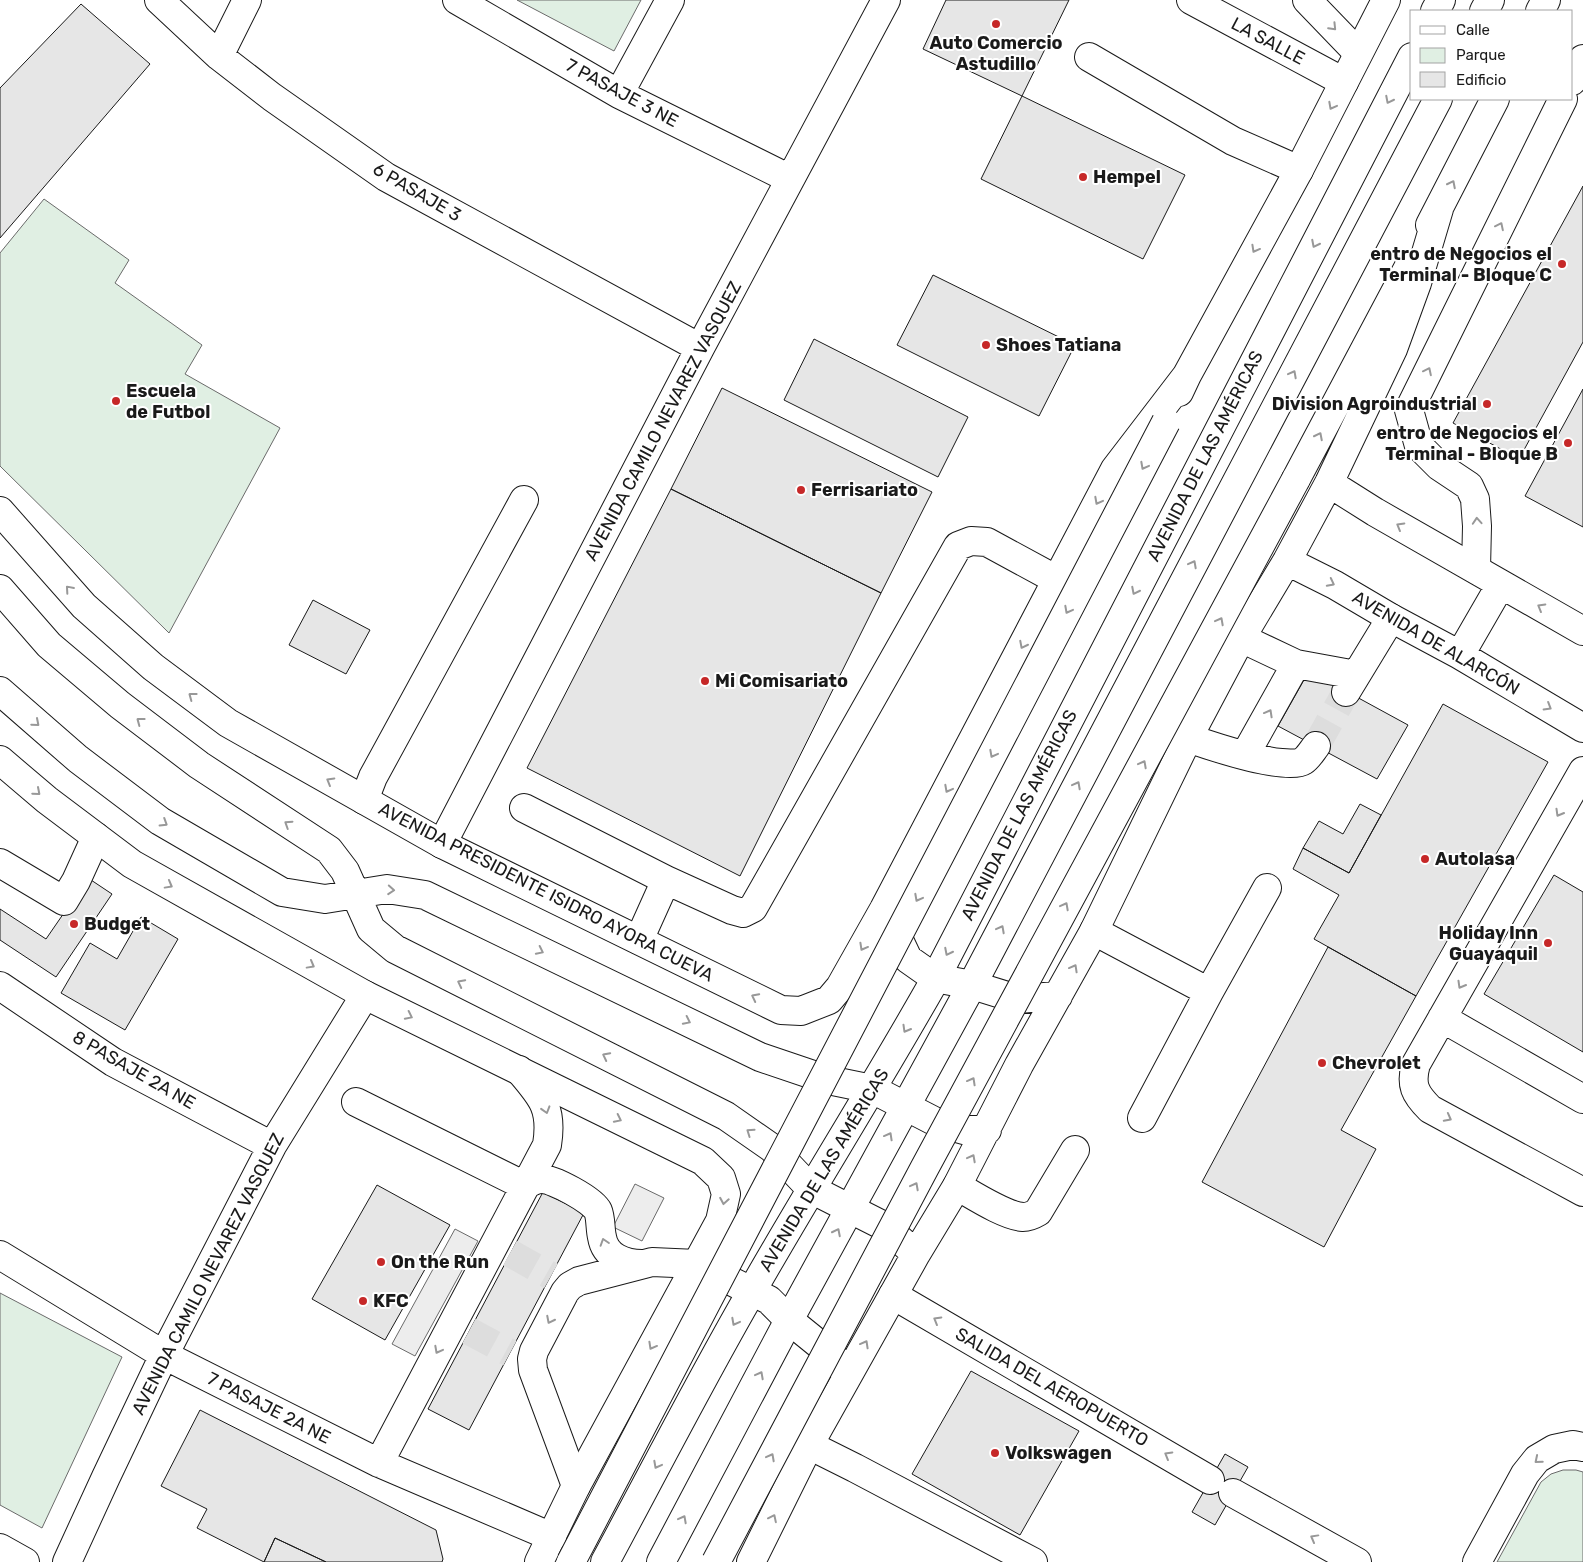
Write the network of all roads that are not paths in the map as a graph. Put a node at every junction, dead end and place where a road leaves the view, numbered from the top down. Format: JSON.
{"nodes":[{"id":1,"x":159,"y":0,"type":"edge"},
{"id":2,"x":247,"y":0,"type":"edge"},
{"id":3,"x":670,"y":0,"type":"edge"},
{"id":4,"x":886,"y":0,"type":"edge"},
{"id":5,"x":1191,"y":0,"type":"edge"},
{"id":6,"x":1307,"y":0,"type":"edge"},
{"id":7,"x":1386,"y":0,"type":"edge"},
{"id":8,"x":461,"y":1,"type":"edge"},
{"id":9,"x":1358,"y":53,"type":"junction"},
{"id":10,"x":219,"y":56,"type":"junction"},
{"id":11,"x":1089,"y":57,"type":"dead end"},
{"id":12,"x":1583,"y":58,"type":"edge"},
{"id":13,"x":1410,"y":61,"type":"edge"},
{"id":14,"x":1573,"y":79,"type":"edge"},
{"id":15,"x":1344,"y":82,"type":"junction"},
{"id":16,"x":619,"y":94,"type":"junction"},
{"id":17,"x":1437,"y":100,"type":"edge"},
{"id":18,"x":1494,"y":100,"type":"edge"},
{"id":19,"x":1563,"y":100,"type":"edge"},
{"id":20,"x":1298,"y":170,"type":"junction"},
{"id":21,"x":790,"y":180,"type":"junction"},
{"id":22,"x":1439,"y":209,"type":"junction"},
{"id":23,"x":700,"y":348,"type":"junction"},
{"id":24,"x":1187,"y":376,"type":"junction"},
{"id":25,"x":1328,"y":483,"type":"junction"},
{"id":26,"x":524,"y":500,"type":"dead end"},
{"id":27,"x":0,"y":511,"type":"edge"},
{"id":28,"x":1287,"y":562,"type":"junction"},
{"id":29,"x":1476,"y":569,"type":"junction"},
{"id":30,"x":1057,"y":580,"type":"junction"},
{"id":31,"x":1501,"y":584,"type":"junction"},
{"id":32,"x":0,"y":589,"type":"edge"},
{"id":33,"x":1391,"y":618,"type":"junction"},
{"id":34,"x":1583,"y":631,"type":"edge"},
{"id":35,"x":1241,"y":638,"type":"junction"},
{"id":36,"x":1460,"y":655,"type":"junction"},
{"id":37,"x":1296,"y":664,"type":"junction"},
{"id":38,"x":0,"y":691,"type":"edge"},
{"id":39,"x":1583,"y":728,"type":"edge"},
{"id":40,"x":1188,"y":738,"type":"junction"},
{"id":41,"x":1316,"y":746,"type":"tunnel mouth"},
{"id":42,"x":1246,"y":755,"type":"junction"},
{"id":43,"x":0,"y":760,"type":"edge"},
{"id":44,"x":1583,"y":771,"type":"edge"},
{"id":45,"x":364,"y":800,"type":"junction"},
{"id":46,"x":524,"y":808,"type":"dead end"},
{"id":47,"x":96,"y":837,"type":"junction"},
{"id":48,"x":442,"y":844,"type":"junction"},
{"id":49,"x":0,"y":863,"type":"edge"},
{"id":50,"x":666,"y":880,"type":"junction"},
{"id":51,"x":1267,"y":888,"type":"dead end"},
{"id":52,"x":355,"y":894,"type":"junction"},
{"id":53,"x":884,"y":909,"type":"junction"},
{"id":54,"x":1094,"y":932,"type":"junction"},
{"id":55,"x":639,"y":940,"type":"junction"},
{"id":56,"x":935,"y":978,"type":"junction"},
{"id":57,"x":972,"y":985,"type":"junction"},
{"id":58,"x":0,"y":986,"type":"edge"},
{"id":59,"x":1209,"y":992,"type":"junction"},
{"id":60,"x":365,"y":995,"type":"junction"},
{"id":61,"x":1058,"y":996,"type":"junction"},
{"id":62,"x":801,"y":1011,"type":"joint"},
{"id":63,"x":1442,"y":1018,"type":"junction"},
{"id":64,"x":519,"y":1070,"type":"junction"},
{"id":65,"x":872,"y":1089,"type":"junction"},
{"id":66,"x":1583,"y":1099,"type":"edge"},
{"id":67,"x":356,"y":1102,"type":"dead end"},
{"id":68,"x":905,"y":1106,"type":"junction"},
{"id":69,"x":1142,"y":1118,"type":"dead end"},
{"id":70,"x":987,"y":1130,"type":"junction"},
{"id":71,"x":272,"y":1146,"type":"junction"},
{"id":72,"x":1075,"y":1150,"type":"dead end"},
{"id":73,"x":525,"y":1186,"type":"junction"},
{"id":74,"x":957,"y":1186,"type":"junction"},
{"id":75,"x":811,"y":1189,"type":"junction"},
{"id":76,"x":1583,"y":1192,"type":"edge"},
{"id":77,"x":849,"y":1209,"type":"junction"},
{"id":78,"x":0,"y":1254,"type":"edge"},
{"id":79,"x":916,"y":1254,"type":"junction"},
{"id":80,"x":642,"y":1264,"type":"junction"},
{"id":81,"x":697,"y":1264,"type":"junction"},
{"id":82,"x":551,"y":1276,"type":"tunnel mouth"},
{"id":83,"x":579,"y":1280,"type":"junction"},
{"id":84,"x":751,"y":1292,"type":"junction"},
{"id":85,"x":893,"y":1295,"type":"junction"},
{"id":86,"x":462,"y":1305,"type":"junction"},
{"id":87,"x":789,"y":1320,"type":"junction"},
{"id":88,"x":469,"y":1331,"type":"tunnel mouth"},
{"id":89,"x":510,"y":1353,"type":"tunnel mouth"},
{"id":90,"x":164,"y":1355,"type":"junction"},
{"id":91,"x":533,"y":1370,"type":"junction"},
{"id":92,"x":846,"y":1377,"type":"junction"},
{"id":93,"x":809,"y":1445,"type":"junction"},
{"id":94,"x":1583,"y":1447,"type":"edge"},
{"id":95,"x":378,"y":1463,"type":"junction"},
{"id":96,"x":1210,"y":1480,"type":"dead end"},
{"id":97,"x":576,"y":1486,"type":"junction"},
{"id":98,"x":1233,"y":1493,"type":"dead end"},
{"id":99,"x":552,"y":1537,"type":"junction"},
{"id":100,"x":0,"y":1548,"type":"edge"},
{"id":101,"x":1476,"y":1560,"type":"edge"},
{"id":102,"x":25,"y":1562,"type":"edge"},
{"id":103,"x":67,"y":1562,"type":"edge"},
{"id":104,"x":539,"y":1562,"type":"edge"},
{"id":105,"x":571,"y":1562,"type":"edge"},
{"id":106,"x":605,"y":1562,"type":"edge"},
{"id":107,"x":661,"y":1562,"type":"edge"},
{"id":108,"x":716,"y":1562,"type":"edge"},
{"id":109,"x":751,"y":1562,"type":"edge"},
{"id":110,"x":1033,"y":1562,"type":"edge"},
{"id":111,"x":1357,"y":1562,"type":"edge"}],
"edges":[{"from":1,"to":10,"type":"main road","name":"6 PASAJE 3"},
{"from":2,"to":10,"type":"main road"},
{"from":3,"to":16,"type":"main road"},
{"from":4,"to":21,"type":"main road","name":"AVENIDA CAMILO NEVAREZ VASQUEZ"},
{"from":5,"to":15,"type":"main road","name":"LA SALLE"},
{"from":6,"to":9,"type":"main road","one_way":true},
{"from":7,"to":9,"type":"main road","name":"AVENIDA DE LAS AMÉRICAS"},
{"from":8,"to":16,"type":"main road","name":"7 PASAJE 3 NE"},
{"from":9,"to":15,"type":"main road","name":"AVENIDA DE LAS AMÉRICAS"},
{"from":10,"to":23,"type":"main road","name":"6 PASAJE 3"},
{"from":11,"to":20,"type":"main road"},
{"from":12,"to":14,"type":"main road"},
{"from":13,"to":56,"type":"main road","name":"AVENIDA DE LAS AMÉRICAS","one_way":true},
{"from":15,"to":20,"type":"main road","name":"AVENIDA DE LAS AMÉRICAS","one_way":true},
{"from":16,"to":21,"type":"main road","name":"7 PASAJE 3 NE"},
{"from":57,"to":17,"type":"main road","name":"AVENIDA DE LAS AMÉRICAS","one_way":true},
{"from":22,"to":18,"type":"main road","one_way":true},
{"from":29,"to":19,"type":"main road","one_way":true},
{"from":20,"to":24,"type":"main road","name":"AVENIDA DE LAS AMÉRICAS","one_way":true},
{"from":21,"to":23,"type":"main road","name":"AVENIDA CAMILO NEVAREZ VASQUEZ"},
{"from":22,"to":25,"type":"main road"},
{"from":108,"to":22,"type":"main road","one_way":true,"bridge":true},
{"from":23,"to":48,"type":"main road","name":"AVENIDA CAMILO NEVAREZ VASQUEZ"},
{"from":24,"to":30,"type":"main road","name":"AVENIDA DE LAS AMÉRICAS","one_way":true},
{"from":24,"to":105,"type":"main road","name":"AVENIDA DE LAS AMÉRICAS","one_way":true,"bridge":true},
{"from":25,"to":28,"type":"main road"},
{"from":29,"to":25,"type":"main road","one_way":true},
{"from":26,"to":45,"type":"main road"},
{"from":45,"to":27,"type":"main road","name":"AVENIDA PRESIDENTE ISIDRO AYORA CUEVA","one_way":true},
{"from":28,"to":33,"type":"main road","name":"AVENIDA DE ALARCÓN","one_way":true},
{"from":28,"to":35,"type":"main road"},
{"from":29,"to":31,"type":"main road"},
{"from":30,"to":50,"type":"main road"},
{"from":30,"to":53,"type":"main road","name":"AVENIDA DE LAS AMÉRICAS","one_way":true},
{"from":34,"to":31,"type":"main road","one_way":true},
{"from":31,"to":36,"type":"main road"},
{"from":52,"to":32,"type":"main road","one_way":true},
{"from":33,"to":36,"type":"main road","name":"AVENIDA DE ALARCÓN"},
{"from":33,"to":37,"type":"main road"},
{"from":35,"to":37,"type":"main road"},
{"from":35,"to":40,"type":"main road"},
{"from":36,"to":39,"type":"main road","name":"AVENIDA DE ALARCÓN","one_way":true},
{"from":42,"to":37,"type":"main road","one_way":true},
{"from":38,"to":52,"type":"main road","one_way":true},
{"from":40,"to":42,"type":"main road"},
{"from":40,"to":54,"type":"main road"},
{"from":41,"to":42,"type":"main road"},
{"from":43,"to":47,"type":"main road","one_way":true},
{"from":44,"to":63,"type":"main road","one_way":true},
{"from":45,"to":48,"type":"main road","name":"AVENIDA PRESIDENTE ISIDRO AYORA CUEVA"},
{"from":46,"to":50,"type":"main road"},
{"from":47,"to":49,"type":"main road"},
{"from":47,"to":60,"type":"main road","one_way":true},
{"from":48,"to":55,"type":"main road","name":"AVENIDA PRESIDENTE ISIDRO AYORA CUEVA"},
{"from":50,"to":55,"type":"main road"},
{"from":51,"to":59,"type":"main road"},
{"from":52,"to":65,"type":"main road","one_way":true},
{"from":75,"to":52,"type":"main road","one_way":true},
{"from":53,"to":56,"type":"main road"},
{"from":53,"to":62,"type":"main road","name":"AVENIDA DE LAS AMÉRICAS","one_way":true},
{"from":54,"to":59,"type":"main road"},
{"from":61,"to":54,"type":"main road","one_way":true},
{"from":62,"to":55,"type":"main road","name":"AVENIDA PRESIDENTE ISIDRO AYORA CUEVA","one_way":true},
{"from":56,"to":57,"type":"main road"},
{"from":56,"to":65,"type":"main road","name":"AVENIDA DE LAS AMÉRICAS","one_way":true},
{"from":57,"to":61,"type":"main road"},
{"from":57,"to":68,"type":"main road","name":"AVENIDA DE LAS AMÉRICAS"},
{"from":58,"to":71,"type":"main road","name":"8 PASAJE 2A NE"},
{"from":59,"to":69,"type":"main road"},
{"from":60,"to":64,"type":"main road","one_way":true},
{"from":60,"to":71,"type":"main road","name":"AVENIDA CAMILO NEVAREZ VASQUEZ"},
{"from":61,"to":70,"type":"main road"},
{"from":63,"to":66,"type":"main road"},
{"from":63,"to":76,"type":"main road","one_way":true},
{"from":64,"to":73,"type":"main road","one_way":true},
{"from":64,"to":81,"type":"main road","one_way":true},
{"from":65,"to":68,"type":"main road"},
{"from":65,"to":75,"type":"main road","name":"AVENIDA DE LAS AMÉRICAS"},
{"from":67,"to":73,"type":"main road"},
{"from":68,"to":70,"type":"main road"},
{"from":77,"to":68,"type":"main road","name":"AVENIDA DE LAS AMÉRICAS","one_way":true},
{"from":74,"to":70,"type":"main road","one_way":true},
{"from":71,"to":90,"type":"main road","name":"AVENIDA CAMILO NEVAREZ VASQUEZ"},
{"from":72,"to":74,"type":"main road"},
{"from":80,"to":73,"type":"main road","one_way":true},
{"from":73,"to":86,"type":"main road"},
{"from":74,"to":79,"type":"main road"},
{"from":75,"to":77,"type":"main road"},
{"from":75,"to":84,"type":"main road","name":"AVENIDA DE LAS AMÉRICAS"},
{"from":77,"to":79,"type":"main road"},
{"from":87,"to":77,"type":"main road","name":"AVENIDA DE LAS AMÉRICAS","one_way":true},
{"from":78,"to":90,"type":"main road","name":"7 PASAJE 2A NE"},
{"from":79,"to":85,"type":"main road"},
{"from":80,"to":81,"type":"main road"},
{"from":80,"to":83,"type":"main road"},
{"from":81,"to":84,"type":"main road"},
{"from":81,"to":97,"type":"main road","one_way":true},
{"from":82,"to":83,"type":"main road"},
{"from":83,"to":91,"type":"main road","one_way":true},
{"from":84,"to":87,"type":"main road"},
{"from":84,"to":106,"type":"main road","name":"AVENIDA DE LAS AMÉRICAS","one_way":true},
{"from":92,"to":85,"type":"main road","one_way":true},
{"from":96,"to":85,"type":"main road","name":"SALIDA DEL AEROPUERTO","one_way":true},
{"from":86,"to":88,"type":"main road"},
{"from":86,"to":95,"type":"main road","one_way":true},
{"from":87,"to":92,"type":"main road"},
{"from":107,"to":87,"type":"main road","name":"AVENIDA DE LAS AMÉRICAS","one_way":true},
{"from":89,"to":91,"type":"main road"},
{"from":90,"to":95,"type":"main road","name":"7 PASAJE 2A NE"},
{"from":90,"to":103,"type":"main road","name":"AVENIDA CAMILO NEVAREZ VASQUEZ"},
{"from":91,"to":97,"type":"main road"},
{"from":92,"to":93,"type":"main road"},
{"from":109,"to":93,"type":"main road","one_way":true},
{"from":93,"to":110,"type":"main road"},
{"from":94,"to":101,"type":"main road","one_way":true},
{"from":95,"to":99,"type":"main road","name":"7 PASAJE 2A NE"},
{"from":97,"to":99,"type":"main road"},
{"from":111,"to":98,"type":"main road","one_way":true},
{"from":99,"to":104,"type":"main road"},
{"from":100,"to":102,"type":"main road"}]}
